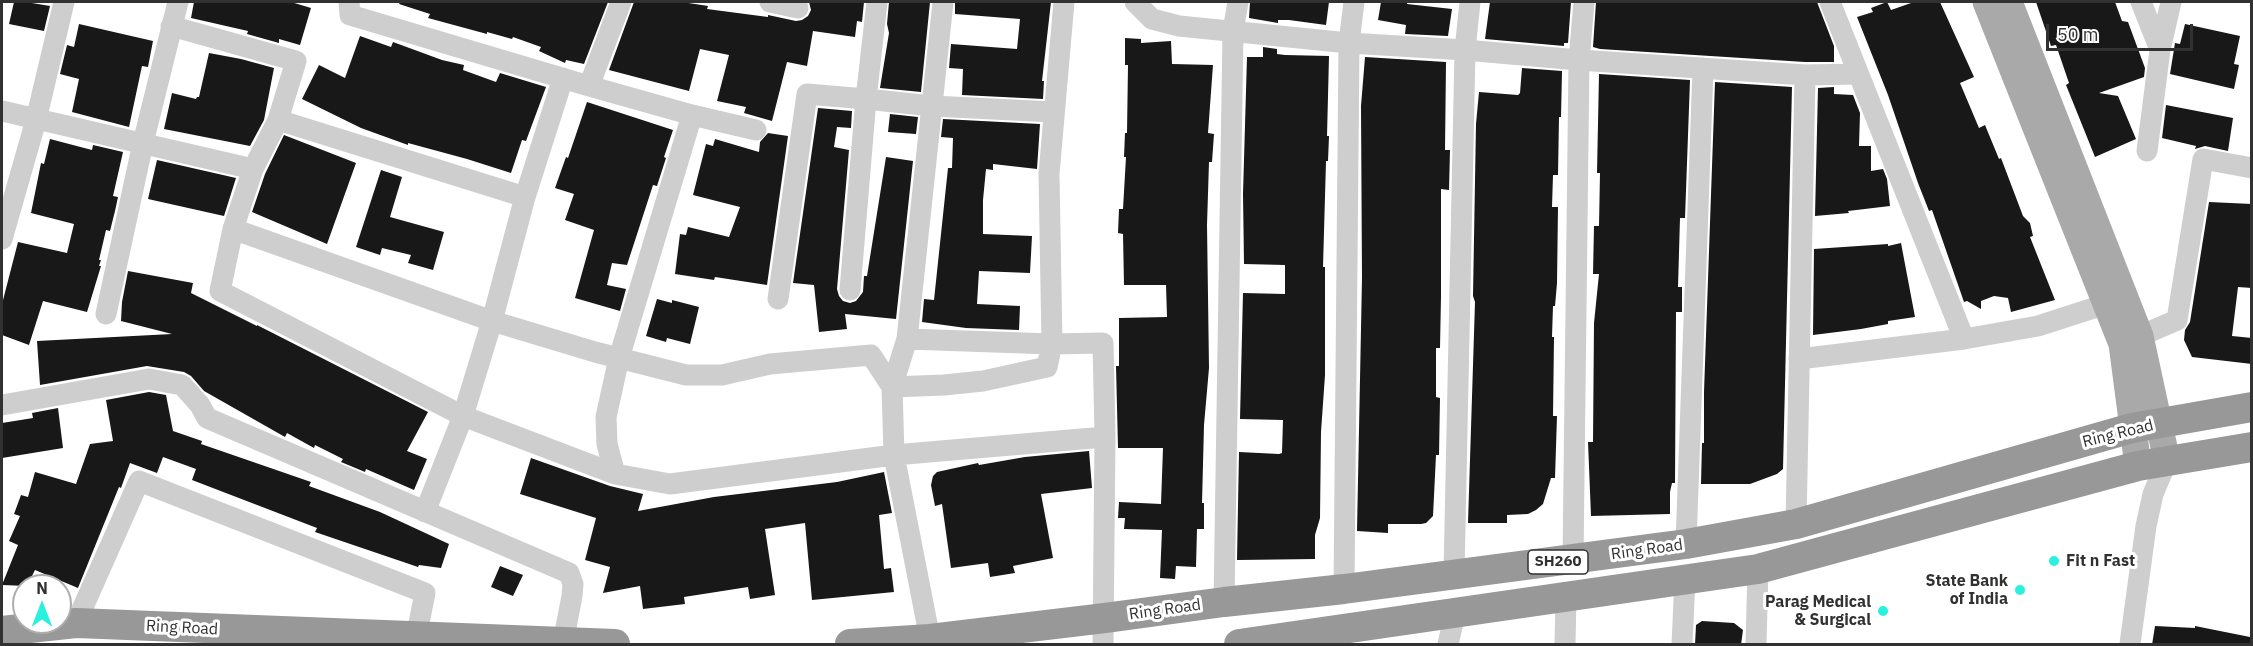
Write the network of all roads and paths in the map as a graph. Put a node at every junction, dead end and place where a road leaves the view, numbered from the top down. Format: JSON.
{"nodes":[{"id":1,"x":64,"y":2,"type":"edge"},
{"id":2,"x":177,"y":2,"type":"edge"},
{"id":3,"x":350,"y":2,"type":"edge"},
{"id":4,"x":621,"y":2,"type":"edge"},
{"id":5,"x":770,"y":2,"type":"edge"},
{"id":6,"x":877,"y":2,"type":"edge"},
{"id":7,"x":943,"y":2,"type":"edge"},
{"id":8,"x":1064,"y":2,"type":"edge"},
{"id":9,"x":1135,"y":2,"type":"edge"},
{"id":10,"x":1238,"y":2,"type":"edge"},
{"id":11,"x":1354,"y":2,"type":"edge"},
{"id":12,"x":1470,"y":2,"type":"edge"},
{"id":13,"x":1584,"y":2,"type":"edge"},
{"id":14,"x":1830,"y":2,"type":"edge"},
{"id":15,"x":1986,"y":2,"type":"edge"},
{"id":16,"x":2009,"y":2,"type":"edge"},
{"id":17,"x":2141,"y":2,"type":"edge"},
{"id":18,"x":2171,"y":2,"type":"edge"},
{"id":19,"x":798,"y":8,"type":"dead end"},
{"id":20,"x":171,"y":26,"type":"junction"},
{"id":21,"x":1233,"y":32,"type":"junction"},
{"id":22,"x":1349,"y":43,"type":"junction"},
{"id":23,"x":1465,"y":50,"type":"junction"},
{"id":24,"x":2160,"y":50,"type":"junction"},
{"id":25,"x":1579,"y":60,"type":"junction"},
{"id":26,"x":1703,"y":68,"type":"junction"},
{"id":27,"x":1858,"y":74,"type":"junction"},
{"id":28,"x":1805,"y":75,"type":"junction"},
{"id":29,"x":563,"y":78,"type":"junction"},
{"id":30,"x":589,"y":86,"type":"junction"},
{"id":31,"x":866,"y":99,"type":"junction"},
{"id":32,"x":932,"y":106,"type":"junction"},
{"id":33,"x":2,"y":111,"type":"edge"},
{"id":34,"x":1054,"y":112,"type":"junction"},
{"id":35,"x":692,"y":115,"type":"junction"},
{"id":36,"x":36,"y":120,"type":"junction"},
{"id":37,"x":278,"y":120,"type":"junction"},
{"id":38,"x":756,"y":130,"type":"dead end"},
{"id":39,"x":142,"y":143,"type":"junction"},
{"id":40,"x":2147,"y":151,"type":"dead end"},
{"id":41,"x":2251,"y":165,"type":"edge"},
{"id":42,"x":253,"y":169,"type":"junction"},
{"id":43,"x":525,"y":196,"type":"junction"},
{"id":44,"x":233,"y":229,"type":"junction"},
{"id":45,"x":2,"y":239,"type":"edge"},
{"id":46,"x":850,"y":290,"type":"dead end"},
{"id":47,"x":778,"y":299,"type":"dead end"},
{"id":48,"x":2106,"y":304,"type":"junction"},
{"id":49,"x":106,"y":314,"type":"dead end"},
{"id":50,"x":492,"y":321,"type":"junction"},
{"id":51,"x":2140,"y":336,"type":"junction"},
{"id":52,"x":907,"y":339,"type":"junction"},
{"id":53,"x":1964,"y":339,"type":"junction"},
{"id":54,"x":1052,"y":344,"type":"junction"},
{"id":55,"x":619,"y":358,"type":"junction"},
{"id":56,"x":1799,"y":359,"type":"junction"},
{"id":57,"x":892,"y":387,"type":"junction"},
{"id":58,"x":2,"y":405,"type":"edge"},
{"id":59,"x":2252,"y":407,"type":"edge"},
{"id":60,"x":463,"y":416,"type":"junction"},
{"id":61,"x":2145,"y":426,"type":"junction"},
{"id":62,"x":1105,"y":437,"type":"junction"},
{"id":63,"x":2252,"y":447,"type":"edge"},
{"id":64,"x":894,"y":455,"type":"junction"},
{"id":65,"x":2167,"y":461,"type":"junction"},
{"id":66,"x":2138,"y":466,"type":"junction"},
{"id":67,"x":615,"y":474,"type":"junction"},
{"id":68,"x":2153,"y":494,"type":"junction"},
{"id":69,"x":425,"y":512,"type":"junction"},
{"id":70,"x":1796,"y":524,"type":"junction"},
{"id":71,"x":1686,"y":544,"type":"junction"},
{"id":72,"x":1574,"y":560,"type":"junction"},
{"id":73,"x":1758,"y":569,"type":"junction"},
{"id":74,"x":1454,"y":574,"type":"junction"},
{"id":75,"x":1684,"y":579,"type":"junction"},
{"id":76,"x":1344,"y":589,"type":"junction"},
{"id":77,"x":1566,"y":596,"type":"junction"},
{"id":78,"x":1224,"y":602,"type":"junction"},
{"id":79,"x":1455,"y":614,"type":"junction"},
{"id":80,"x":76,"y":623,"type":"junction"},
{"id":81,"x":2,"y":631,"type":"edge"},
{"id":82,"x":1104,"y":632,"type":"edge"},
{"id":83,"x":416,"y":638,"type":"junction"},
{"id":84,"x":1333,"y":638,"type":"edge"},
{"id":85,"x":930,"y":639,"type":"junction"},
{"id":86,"x":563,"y":643,"type":"edge"},
{"id":87,"x":615,"y":645,"type":"edge"},
{"id":88,"x":850,"y":645,"type":"edge"},
{"id":89,"x":1239,"y":645,"type":"edge"},
{"id":90,"x":1448,"y":645,"type":"edge"},
{"id":91,"x":1565,"y":645,"type":"edge"},
{"id":92,"x":1682,"y":645,"type":"edge"},
{"id":93,"x":1756,"y":645,"type":"edge"},
{"id":94,"x":2130,"y":645,"type":"edge"}],
"edges":[{"from":1,"to":36,"type":"street"},
{"from":2,"to":20,"type":"street"},
{"from":3,"to":29,"type":"street"},
{"from":4,"to":30,"type":"street"},
{"from":5,"to":19,"type":"street"},
{"from":6,"to":31,"type":"street"},
{"from":7,"to":32,"type":"street"},
{"from":8,"to":34,"type":"street"},
{"from":9,"to":21,"type":"street"},
{"from":10,"to":21,"type":"street"},
{"from":11,"to":22,"type":"street"},
{"from":12,"to":23,"type":"street"},
{"from":13,"to":25,"type":"street"},
{"from":14,"to":27,"type":"street"},
{"from":15,"to":48,"type":"main road"},
{"from":16,"to":51,"type":"main road"},
{"from":17,"to":24,"type":"street"},
{"from":18,"to":24,"type":"street"},
{"from":20,"to":37,"type":"street"},
{"from":20,"to":39,"type":"street"},
{"from":21,"to":22,"type":"street"},
{"from":21,"to":78,"type":"street"},
{"from":22,"to":23,"type":"street"},
{"from":22,"to":76,"type":"street"},
{"from":23,"to":25,"type":"street"},
{"from":23,"to":74,"type":"street"},
{"from":24,"to":40,"type":"street"},
{"from":25,"to":26,"type":"street"},
{"from":25,"to":72,"type":"street"},
{"from":26,"to":28,"type":"street"},
{"from":26,"to":71,"type":"street"},
{"from":27,"to":28,"type":"street"},
{"from":27,"to":53,"type":"street"},
{"from":28,"to":56,"type":"street"},
{"from":29,"to":30,"type":"street"},
{"from":29,"to":43,"type":"street"},
{"from":30,"to":35,"type":"street"},
{"from":31,"to":32,"type":"street"},
{"from":31,"to":46,"type":"street"},
{"from":31,"to":47,"type":"street"},
{"from":32,"to":34,"type":"street"},
{"from":32,"to":52,"type":"street"},
{"from":33,"to":36,"type":"street"},
{"from":34,"to":54,"type":"street"},
{"from":35,"to":38,"type":"street"},
{"from":35,"to":55,"type":"street"},
{"from":36,"to":39,"type":"street"},
{"from":36,"to":45,"type":"street"},
{"from":37,"to":42,"type":"street"},
{"from":37,"to":43,"type":"street"},
{"from":39,"to":42,"type":"street"},
{"from":39,"to":49,"type":"street"},
{"from":41,"to":51,"type":"street"},
{"from":42,"to":44,"type":"street"},
{"from":43,"to":50,"type":"street"},
{"from":44,"to":50,"type":"street"},
{"from":44,"to":60,"type":"street"},
{"from":48,"to":53,"type":"street"},
{"from":48,"to":61,"type":"main road"},
{"from":50,"to":55,"type":"street"},
{"from":50,"to":60,"type":"street"},
{"from":51,"to":61,"type":"main road"},
{"from":52,"to":54,"type":"street"},
{"from":52,"to":57,"type":"street"},
{"from":53,"to":56,"type":"street"},
{"from":54,"to":57,"type":"street"},
{"from":54,"to":62,"type":"street"},
{"from":55,"to":57,"type":"street"},
{"from":55,"to":67,"type":"street"},
{"from":56,"to":70,"type":"street"},
{"from":57,"to":64,"type":"street"},
{"from":58,"to":69,"type":"street"},
{"from":59,"to":61,"type":"highway","name":"Ring Road","number":"SH260"},
{"from":60,"to":67,"type":"street"},
{"from":60,"to":69,"type":"street"},
{"from":61,"to":65,"type":"main road"},
{"from":61,"to":66,"type":"main road"},
{"from":61,"to":70,"type":"highway","name":"Ring Road","number":"SH260"},
{"from":62,"to":64,"type":"street"},
{"from":62,"to":82,"type":"street"},
{"from":63,"to":65,"type":"highway","name":"Ring Road","number":"SH260"},
{"from":64,"to":67,"type":"street"},
{"from":64,"to":85,"type":"street"},
{"from":65,"to":66,"type":"highway","name":"Ring Road","number":"SH260"},
{"from":65,"to":68,"type":"street"},
{"from":66,"to":68,"type":"street"},
{"from":66,"to":73,"type":"highway","name":"Ring Road","number":"SH260"},
{"from":68,"to":94,"type":"street"},
{"from":69,"to":86,"type":"street"},
{"from":70,"to":71,"type":"highway","name":"Ring Road","number":"SH260"},
{"from":71,"to":72,"type":"highway","name":"Ring Road","number":"SH260"},
{"from":72,"to":74,"type":"highway","name":"Ring Road","number":"SH260"},
{"from":73,"to":75,"type":"highway","name":"Ring Road","number":"SH260"},
{"from":73,"to":93,"type":"street"},
{"from":74,"to":76,"type":"highway","name":"Ring Road","number":"SH260"},
{"from":75,"to":77,"type":"highway","name":"Ring Road","number":"SH260"},
{"from":75,"to":92,"type":"street"},
{"from":76,"to":78,"type":"highway","name":"Ring Road","number":"SH260"},
{"from":77,"to":79,"type":"highway","name":"Ring Road","number":"SH260"},
{"from":77,"to":91,"type":"street"},
{"from":78,"to":82,"type":"highway","name":"Ring Road","number":"SH260"},
{"from":79,"to":84,"type":"highway","name":"Ring Road","number":"SH260"},
{"from":79,"to":90,"type":"street"},
{"from":80,"to":81,"type":"highway","name":"Ring Road"},
{"from":80,"to":83,"type":"highway","name":"Ring Road"},
{"from":80,"to":83,"type":"street"},
{"from":82,"to":85,"type":"highway","name":"Ring Road","number":"SH260"},
{"from":83,"to":86,"type":"highway","name":"Ring Road"},
{"from":84,"to":89,"type":"highway","name":"Ring Road","number":"SH260"},
{"from":85,"to":88,"type":"highway","name":"Ring Road","number":"SH260"},
{"from":86,"to":87,"type":"highway","name":"Ring Road"}]}
